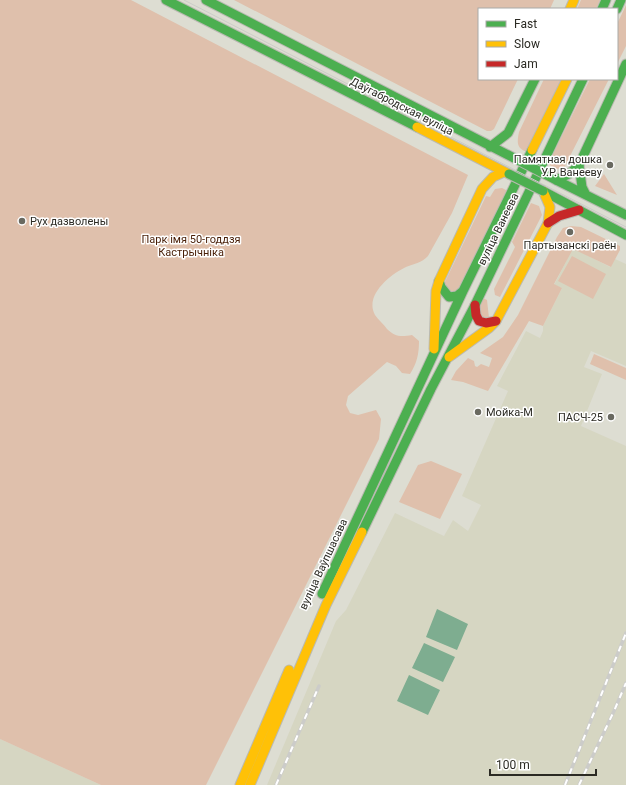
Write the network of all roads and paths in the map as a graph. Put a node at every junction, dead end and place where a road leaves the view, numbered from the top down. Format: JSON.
{"nodes":[{"id":1,"x":166,"y":0,"type":"edge"},
{"id":2,"x":206,"y":0,"type":"edge"},
{"id":3,"x":626,"y":64,"type":"edge"},
{"id":4,"x":534,"y":80,"type":"edge"},
{"id":5,"x":567,"y":80,"type":"edge"},
{"id":6,"x":583,"y":80,"type":"edge"},
{"id":7,"x":508,"y":133,"type":"junction"},
{"id":8,"x":490,"y":146,"type":"junction"},
{"id":9,"x":514,"y":158,"type":"junction"},
{"id":10,"x":482,"y":160,"type":"junction"},
{"id":11,"x":578,"y":165,"type":"junction"},
{"id":12,"x":507,"y":173,"type":"junction"},
{"id":13,"x":556,"y":180,"type":"junction"},
{"id":14,"x":482,"y":189,"type":"junction"},
{"id":15,"x":543,"y":191,"type":"junction"},
{"id":16,"x":586,"y":195,"type":"junction"},
{"id":17,"x":578,"y":210,"type":"junction"},
{"id":18,"x":626,"y":216,"type":"edge"},
{"id":19,"x":548,"y":224,"type":"junction"},
{"id":20,"x":626,"y":235,"type":"edge"},
{"id":21,"x":439,"y":281,"type":"junction"},
{"id":22,"x":463,"y":291,"type":"junction"},
{"id":23,"x":475,"y":305,"type":"junction"},
{"id":24,"x":496,"y":321,"type":"junction"},
{"id":25,"x":434,"y":355,"type":"junction"},
{"id":26,"x":446,"y":359,"type":"junction"},
{"id":27,"x":431,"y":389,"type":"joint"},
{"id":28,"x":240,"y":785,"type":"edge"},
{"id":29,"x":250,"y":785,"type":"edge"}],
"edges":[{"from":1,"to":10,"type":"main road","name":"Даўгабродская вуліца"},
{"from":2,"to":8,"type":"main road","name":"Даўгабродская вуліца"},
{"from":3,"to":11,"type":"main road"},
{"from":4,"to":7,"type":"main road"},
{"from":5,"to":22,"type":"main road","name":"вуліца Ванеева"},
{"from":6,"to":23,"type":"main road","name":"вуліца Ванеева"},
{"from":7,"to":8,"type":"main road"},
{"from":7,"to":9,"type":"main road"},
{"from":8,"to":9,"type":"main road","name":"Даўгабродская вуліца"},
{"from":9,"to":13,"type":"main road","name":"Даўгабродская вуліца","bridge":true},
{"from":10,"to":12,"type":"main road","name":"Даўгабродская вуліца"},
{"from":10,"to":14,"type":"main road"},
{"from":11,"to":13,"type":"main road"},
{"from":11,"to":16,"type":"main road"},
{"from":12,"to":14,"type":"main road"},
{"from":12,"to":15,"type":"main road","name":"Даўгабродская вуліца","bridge":true},
{"from":13,"to":16,"type":"main road","name":"Даўгабродская вуліца"},
{"from":14,"to":21,"type":"main road"},
{"from":15,"to":17,"type":"main road","name":"Даўгабродская вуліца"},
{"from":15,"to":19,"type":"main road"},
{"from":16,"to":18,"type":"main road","name":"Даўгабродская вуліца"},
{"from":17,"to":19,"type":"main road"},
{"from":17,"to":20,"type":"main road","name":"Даўгабродская вуліца"},
{"from":19,"to":24,"type":"main road"},
{"from":21,"to":22,"type":"main road"},
{"from":21,"to":25,"type":"main road"},
{"from":22,"to":25,"type":"main road","name":"вуліца Ванеева"},
{"from":23,"to":24,"type":"main road"},
{"from":23,"to":26,"type":"main road","name":"вуліца Ванеева"},
{"from":24,"to":26,"type":"main road"},
{"from":25,"to":28,"type":"main road","name":"вуліца Ваўпшасава"},
{"from":26,"to":27,"type":"main road","name":"вуліца Ванеева"},
{"from":27,"to":29,"type":"main road","name":"вуліца Ваўпшасава"}]}
